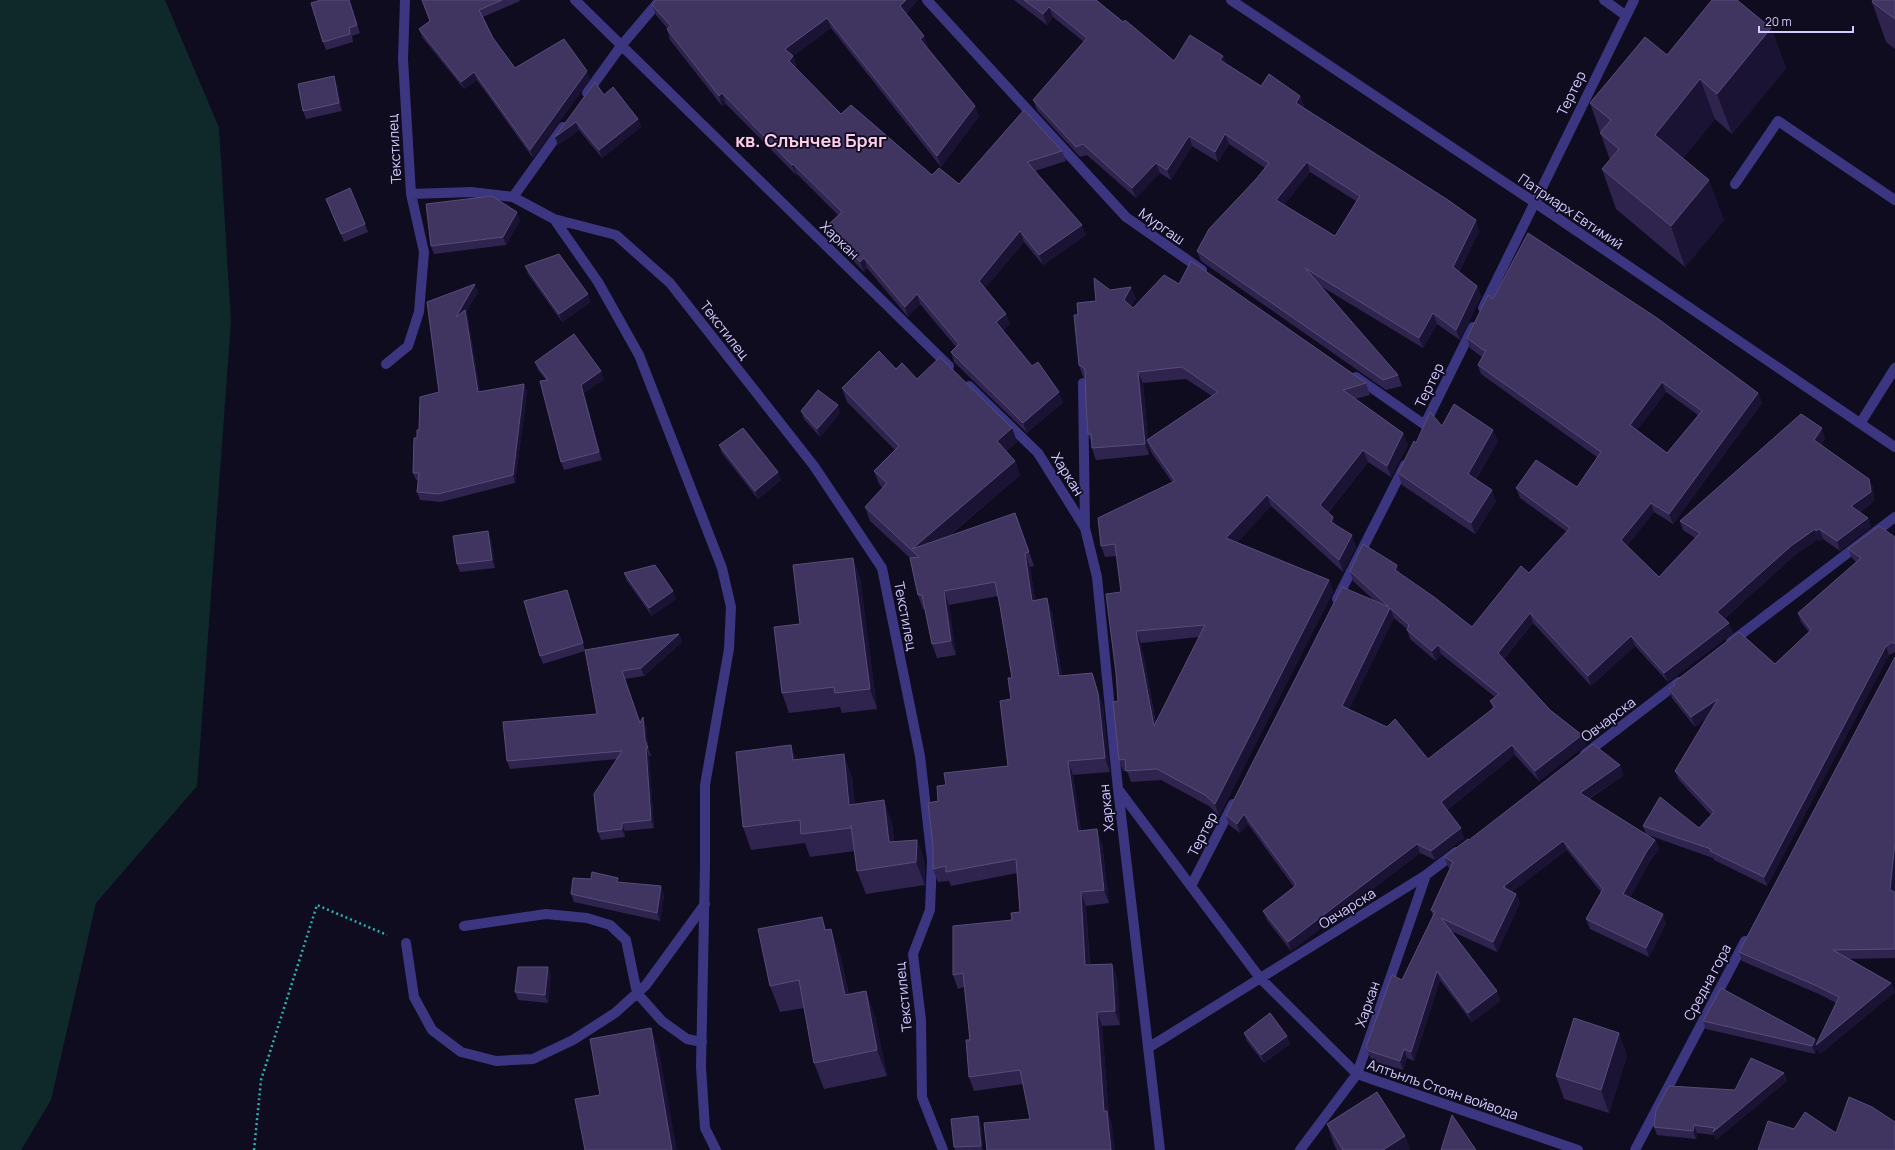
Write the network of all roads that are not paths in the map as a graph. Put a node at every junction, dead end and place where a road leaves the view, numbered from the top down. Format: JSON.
{"nodes":[{"id":1,"x":406,"y":0,"type":"edge"},
{"id":2,"x":575,"y":0,"type":"edge"},
{"id":3,"x":660,"y":0,"type":"edge"},
{"id":4,"x":926,"y":0,"type":"edge"},
{"id":5,"x":1231,"y":0,"type":"edge"},
{"id":6,"x":1604,"y":0,"type":"edge"},
{"id":7,"x":1634,"y":0,"type":"edge"},
{"id":8,"x":1625,"y":15,"type":"junction"},
{"id":9,"x":621,"y":46,"type":"junction"},
{"id":10,"x":580,"y":103,"type":"edge"},
{"id":11,"x":567,"y":122,"type":"edge"},
{"id":12,"x":1735,"y":184,"type":"dead end"},
{"id":13,"x":411,"y":194,"type":"junction"},
{"id":14,"x":513,"y":197,"type":"junction"},
{"id":15,"x":1895,"y":200,"type":"edge"},
{"id":16,"x":1534,"y":202,"type":"junction"},
{"id":17,"x":554,"y":219,"type":"junction"},
{"id":18,"x":1210,"y":276,"type":"edge"},
{"id":19,"x":386,"y":364,"type":"dead end"},
{"id":20,"x":1895,"y":368,"type":"edge"},
{"id":21,"x":1347,"y":371,"type":"edge"},
{"id":22,"x":1083,"y":383,"type":"dead end"},
{"id":23,"x":1861,"y":422,"type":"junction"},
{"id":24,"x":1895,"y":447,"type":"edge"},
{"id":25,"x":1411,"y":453,"type":"edge"},
{"id":26,"x":1895,"y":517,"type":"edge"},
{"id":27,"x":1086,"y":528,"type":"junction"},
{"id":28,"x":1331,"y":609,"type":"edge"},
{"id":29,"x":1724,"y":648,"type":"edge"},
{"id":30,"x":1686,"y":677,"type":"edge"},
{"id":31,"x":1578,"y":759,"type":"edge"},
{"id":32,"x":1118,"y":789,"type":"junction"},
{"id":33,"x":1238,"y":794,"type":"edge"},
{"id":34,"x":1464,"y":846,"type":"edge"},
{"id":35,"x":1426,"y":876,"type":"junction"},
{"id":36,"x":1191,"y":886,"type":"junction"},
{"id":37,"x":705,"y":904,"type":"junction"},
{"id":38,"x":464,"y":926,"type":"dead end"},
{"id":39,"x":1750,"y":932,"type":"edge"},
{"id":40,"x":406,"y":943,"type":"road end"},
{"id":41,"x":1260,"y":978,"type":"junction"},
{"id":42,"x":637,"y":993,"type":"junction"},
{"id":43,"x":702,"y":1042,"type":"junction"},
{"id":44,"x":1148,"y":1048,"type":"junction"},
{"id":45,"x":1357,"y":1074,"type":"junction"},
{"id":46,"x":716,"y":1150,"type":"edge"},
{"id":47,"x":943,"y":1150,"type":"edge"},
{"id":48,"x":1160,"y":1150,"type":"edge"},
{"id":49,"x":1300,"y":1150,"type":"edge"},
{"id":50,"x":1578,"y":1150,"type":"edge"},
{"id":51,"x":1634,"y":1150,"type":"edge"}],
"edges":[{"from":1,"to":13,"type":"street","name":"Текстилец"},
{"from":2,"to":9,"type":"street","name":"Харкан"},
{"from":3,"to":9,"type":"street"},
{"from":4,"to":18,"type":"street","name":"Мургаш"},
{"from":5,"to":16,"type":"street","name":"Патриарх Евтимий"},
{"from":6,"to":8,"type":"street"},
{"from":7,"to":8,"type":"street","name":"Тертер"},
{"from":8,"to":16,"type":"street","name":"Тертер"},
{"from":9,"to":10,"type":"street"},
{"from":9,"to":27,"type":"street","name":"Харкан"},
{"from":11,"to":14,"type":"street"},
{"from":12,"to":15,"type":"street"},
{"from":13,"to":14,"type":"street","name":"Текстилец"},
{"from":13,"to":19,"type":"street"},
{"from":14,"to":17,"type":"street","name":"Текстилец"},
{"from":16,"to":21,"type":"street","name":"Тертер"},
{"from":16,"to":23,"type":"street","name":"Патриарх Евтимий"},
{"from":17,"to":37,"type":"street","name":"Текстилец"},
{"from":17,"to":47,"type":"street","name":"Текстилец"},
{"from":20,"to":23,"type":"street"},
{"from":22,"to":27,"type":"street"},
{"from":23,"to":24,"type":"street","name":"Патриарх Евтимий"},
{"from":25,"to":28,"type":"street"},
{"from":26,"to":29,"type":"street"},
{"from":27,"to":32,"type":"street","name":"Харкан"},
{"from":30,"to":31,"type":"street","name":"Овчарска"},
{"from":32,"to":36,"type":"street","name":"Алтънлъ Стоян войвода"},
{"from":32,"to":44,"type":"street","name":"Харкан"},
{"from":33,"to":36,"type":"street","name":"Тертер"},
{"from":34,"to":35,"type":"street","name":"Овчарска"},
{"from":35,"to":41,"type":"street","name":"Овчарска"},
{"from":35,"to":45,"type":"street","name":"Харкан"},
{"from":36,"to":41,"type":"street","name":"Алтънлъ Стоян войвода"},
{"from":37,"to":42,"type":"street"},
{"from":37,"to":43,"type":"street","name":"Текстилец"},
{"from":38,"to":42,"type":"street"},
{"from":39,"to":51,"type":"street","name":"Средна гора"},
{"from":40,"to":42,"type":"street"},
{"from":41,"to":44,"type":"street","name":"Овчарска"},
{"from":41,"to":45,"type":"street","name":"Алтънлъ Стоян войвода"},
{"from":42,"to":43,"type":"street"},
{"from":43,"to":46,"type":"street","name":"Текстилец"},
{"from":44,"to":48,"type":"street","name":"Харкан"},
{"from":45,"to":49,"type":"street","name":"Харкан"},
{"from":45,"to":50,"type":"street","name":"Алтънлъ Стоян войвода"}]}
